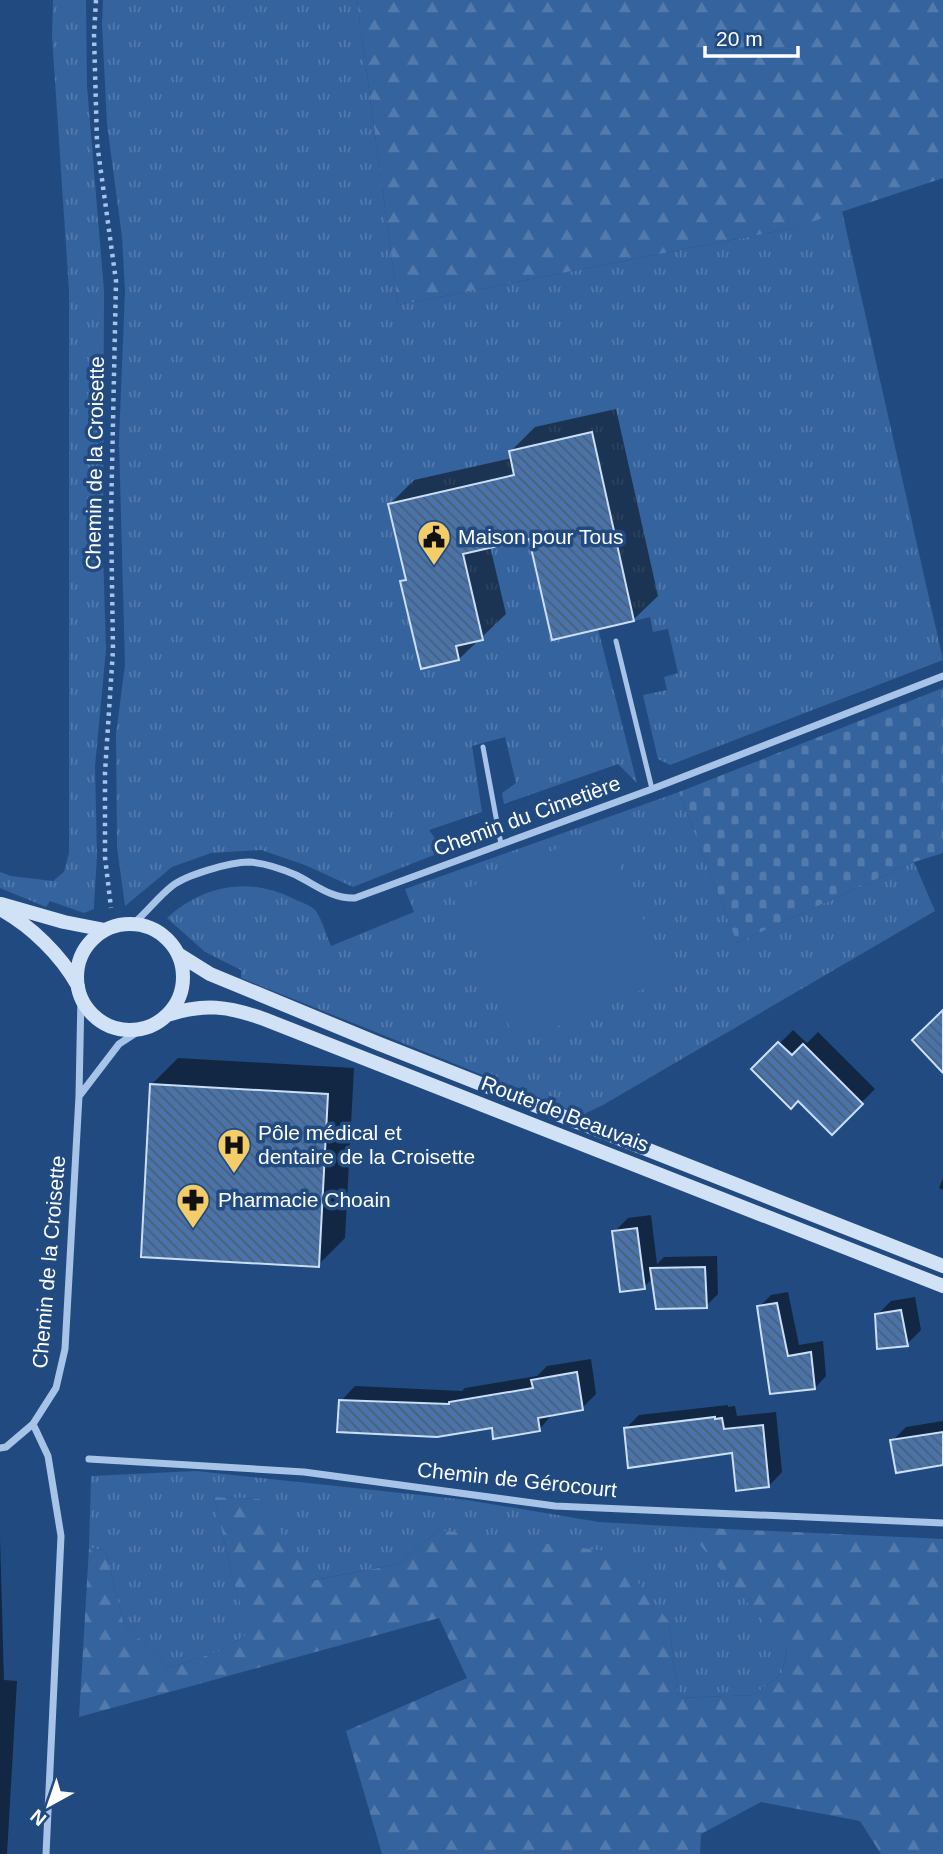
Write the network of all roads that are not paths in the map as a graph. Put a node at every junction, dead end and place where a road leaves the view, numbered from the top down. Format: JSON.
{"nodes":[{"id":1,"x":616,"y":641,"type":"dead end"},
{"id":2,"x":943,"y":676,"type":"edge"},
{"id":3,"x":483,"y":747,"type":"dead end"},
{"id":4,"x":653,"y":789,"type":"junction"},
{"id":5,"x":500,"y":844,"type":"junction"},
{"id":6,"x":0,"y":904,"type":"edge"},
{"id":7,"x":0,"y":909,"type":"edge"},
{"id":8,"x":133,"y":924,"type":"junction"},
{"id":9,"x":110,"y":928,"type":"junction"},
{"id":10,"x":178,"y":954,"type":"junction"},
{"id":11,"x":79,"y":991,"type":"junction"},
{"id":12,"x":167,"y":1015,"type":"junction"},
{"id":13,"x":142,"y":1029,"type":"junction"},
{"id":14,"x":79,"y":1096,"type":"junction"},
{"id":15,"x":943,"y":1266,"type":"edge"},
{"id":16,"x":943,"y":1286,"type":"edge"},
{"id":17,"x":33,"y":1424,"type":"junction"},
{"id":18,"x":0,"y":1448,"type":"edge"},
{"id":19,"x":89,"y":1459,"type":"dead end"},
{"id":20,"x":943,"y":1524,"type":"edge"},
{"id":21,"x":46,"y":1854,"type":"edge"}],
"edges":[{"from":1,"to":4,"type":"lane"},
{"from":2,"to":4,"type":"street","name":"Chemin du Cimetière"},
{"from":3,"to":5,"type":"lane"},
{"from":4,"to":5,"type":"street","name":"Chemin du Cimetière"},
{"from":5,"to":8,"type":"street","name":"Chemin du Cimetière"},
{"from":6,"to":9,"type":"main road"},
{"from":7,"to":11,"type":"main road"},
{"from":8,"to":9,"type":"main road"},
{"from":8,"to":10,"type":"main road"},
{"from":9,"to":11,"type":"main road"},
{"from":10,"to":12,"type":"main road"},
{"from":10,"to":15,"type":"main road","name":"Route de Beauvais"},
{"from":11,"to":13,"type":"main road"},
{"from":11,"to":14,"type":"street","name":"Chemin de la Croisette"},
{"from":12,"to":13,"type":"main road"},
{"from":12,"to":16,"type":"main road","name":"Route de Beauvais"},
{"from":13,"to":14,"type":"street"},
{"from":14,"to":17,"type":"street","name":"Chemin de la Croisette"},
{"from":17,"to":18,"type":"street"},
{"from":17,"to":21,"type":"street"},
{"from":19,"to":20,"type":"street","name":"Chemin de Gérocourt"}]}
